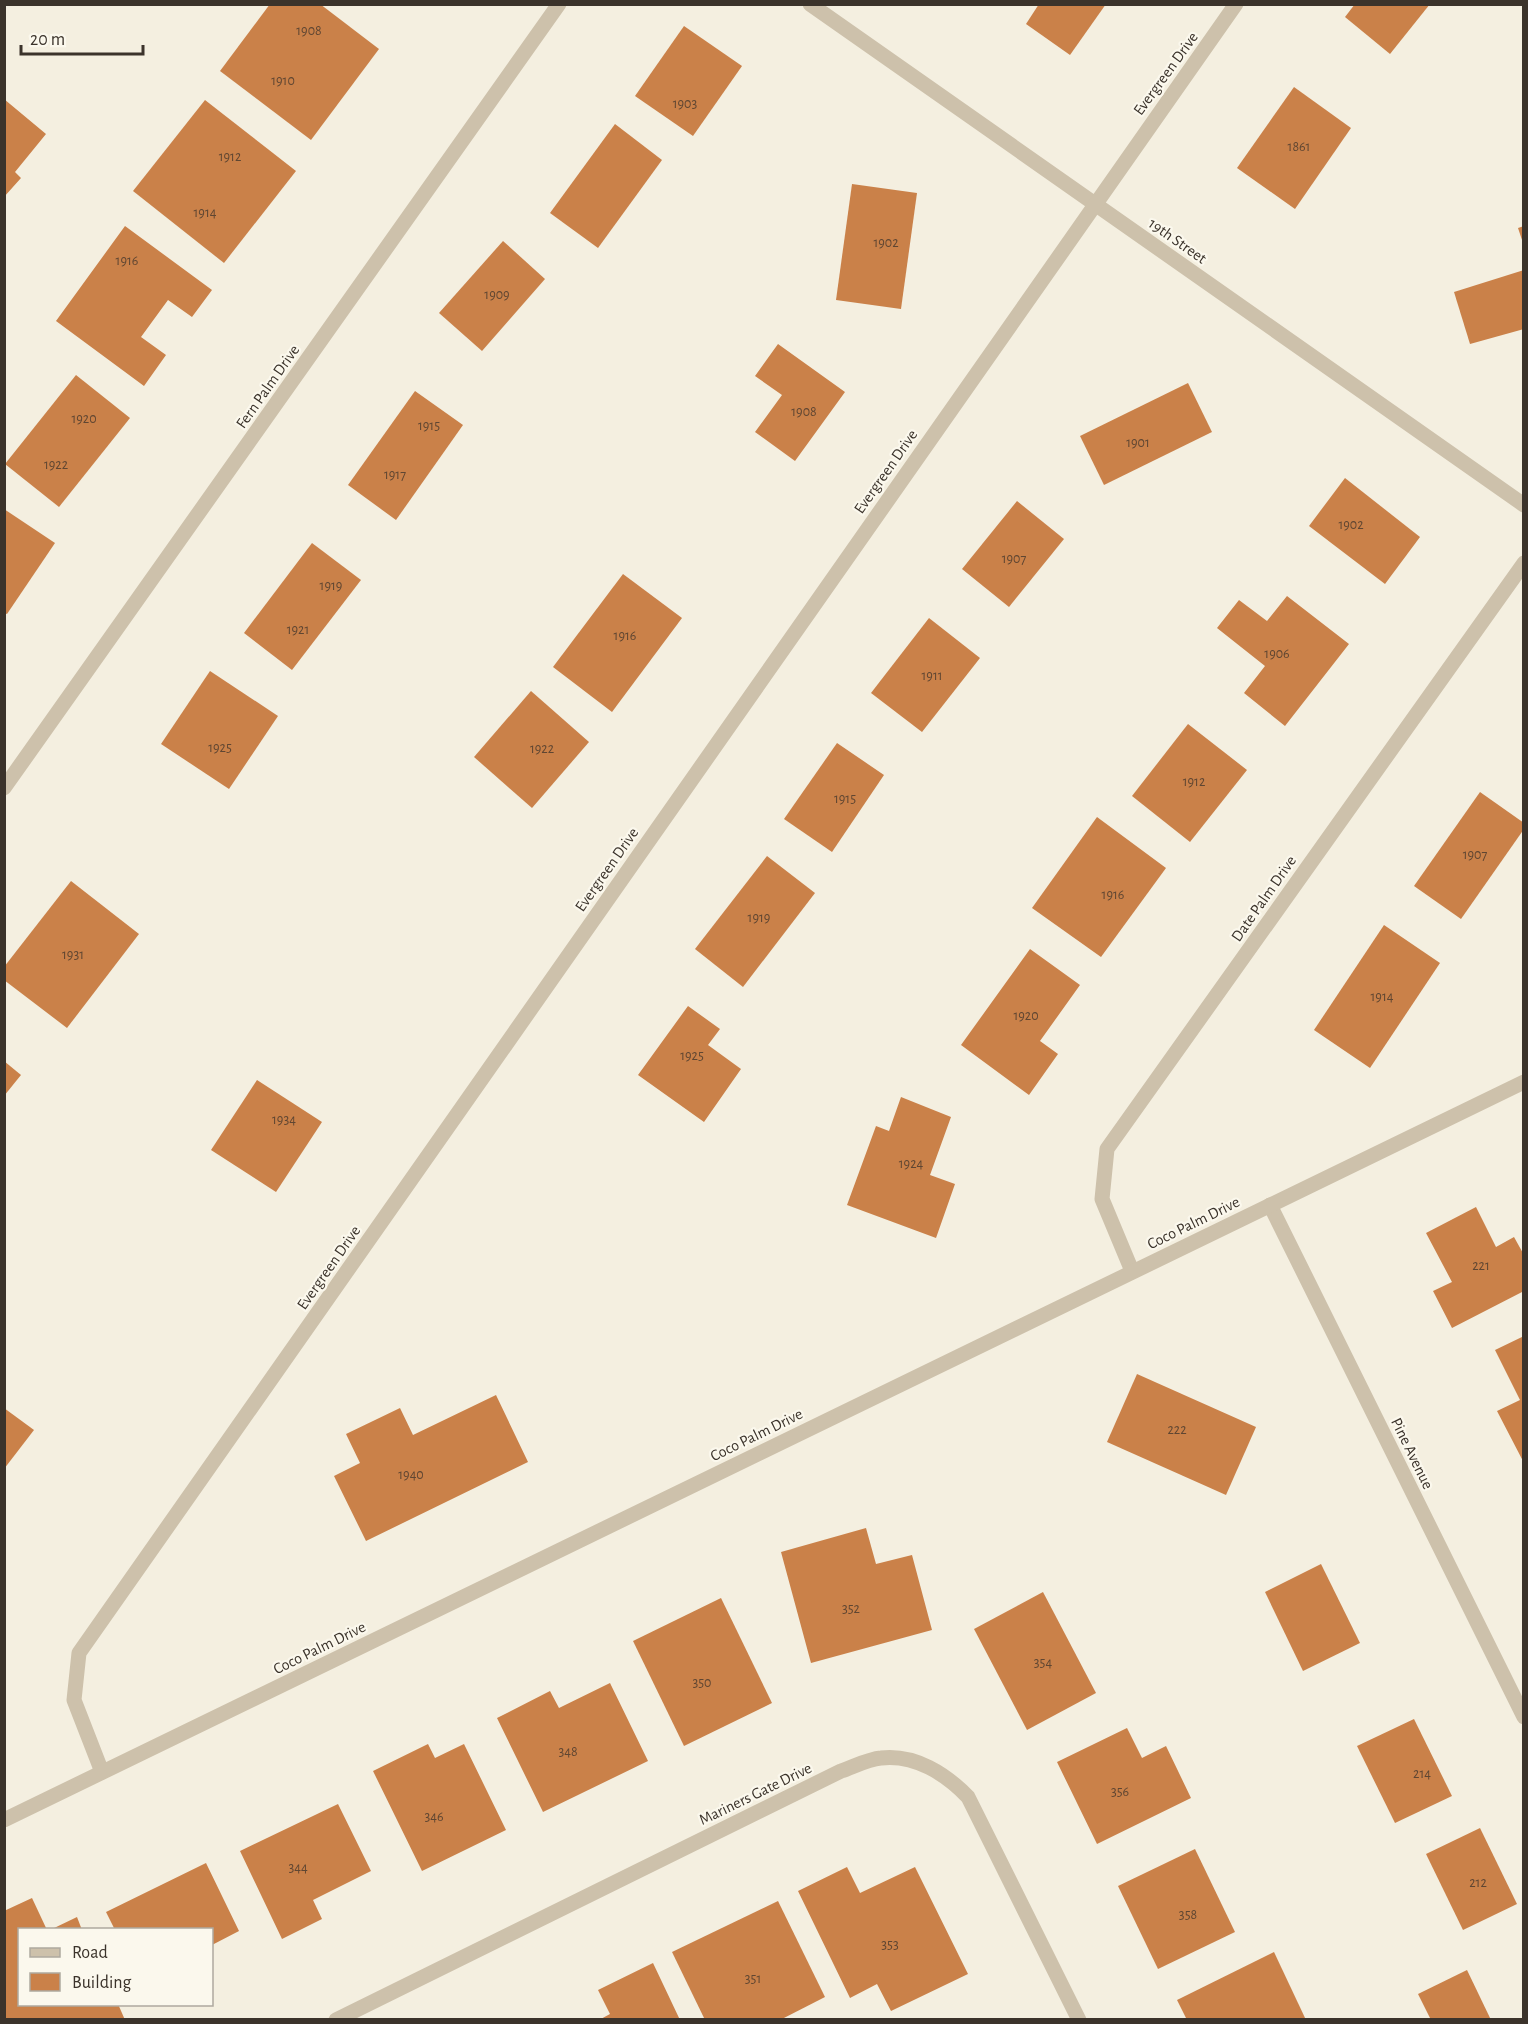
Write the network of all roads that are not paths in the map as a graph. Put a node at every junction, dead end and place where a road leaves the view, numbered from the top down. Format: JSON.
{"nodes":[{"id":1,"x":559,"y":4,"type":"edge"},
{"id":2,"x":810,"y":4,"type":"edge"},
{"id":3,"x":1236,"y":4,"type":"edge"},
{"id":4,"x":1095,"y":203,"type":"junction"},
{"id":5,"x":1524,"y":505,"type":"edge"},
{"id":6,"x":1524,"y":563,"type":"edge"},
{"id":7,"x":4,"y":788,"type":"edge"},
{"id":8,"x":1524,"y":1082,"type":"edge"},
{"id":9,"x":1270,"y":1205,"type":"junction"},
{"id":10,"x":1132,"y":1271,"type":"junction"},
{"id":11,"x":1524,"y":1717,"type":"edge"},
{"id":12,"x":102,"y":1772,"type":"junction"},
{"id":13,"x":4,"y":1820,"type":"edge"},
{"id":14,"x":336,"y":2019,"type":"edge"},
{"id":15,"x":1079,"y":2019,"type":"edge"}],
"edges":[{"from":1,"to":7,"type":"street","name":"Fern Palm Drive"},
{"from":2,"to":4,"type":"street","name":"19th Street"},
{"from":3,"to":4,"type":"street","name":"Evergreen Drive"},
{"from":4,"to":5,"type":"street","name":"19th Street"},
{"from":4,"to":12,"type":"street","name":"Evergreen Drive"},
{"from":6,"to":10,"type":"street","name":"Date Palm Drive"},
{"from":8,"to":9,"type":"street","name":"Coco Palm Drive"},
{"from":9,"to":10,"type":"street","name":"Coco Palm Drive"},
{"from":9,"to":11,"type":"street","name":"Pine Avenue"},
{"from":10,"to":12,"type":"street","name":"Coco Palm Drive"},
{"from":12,"to":13,"type":"street","name":"Coco Palm Drive"},
{"from":14,"to":15,"type":"street","name":"Mariners Gate Drive"}]}
